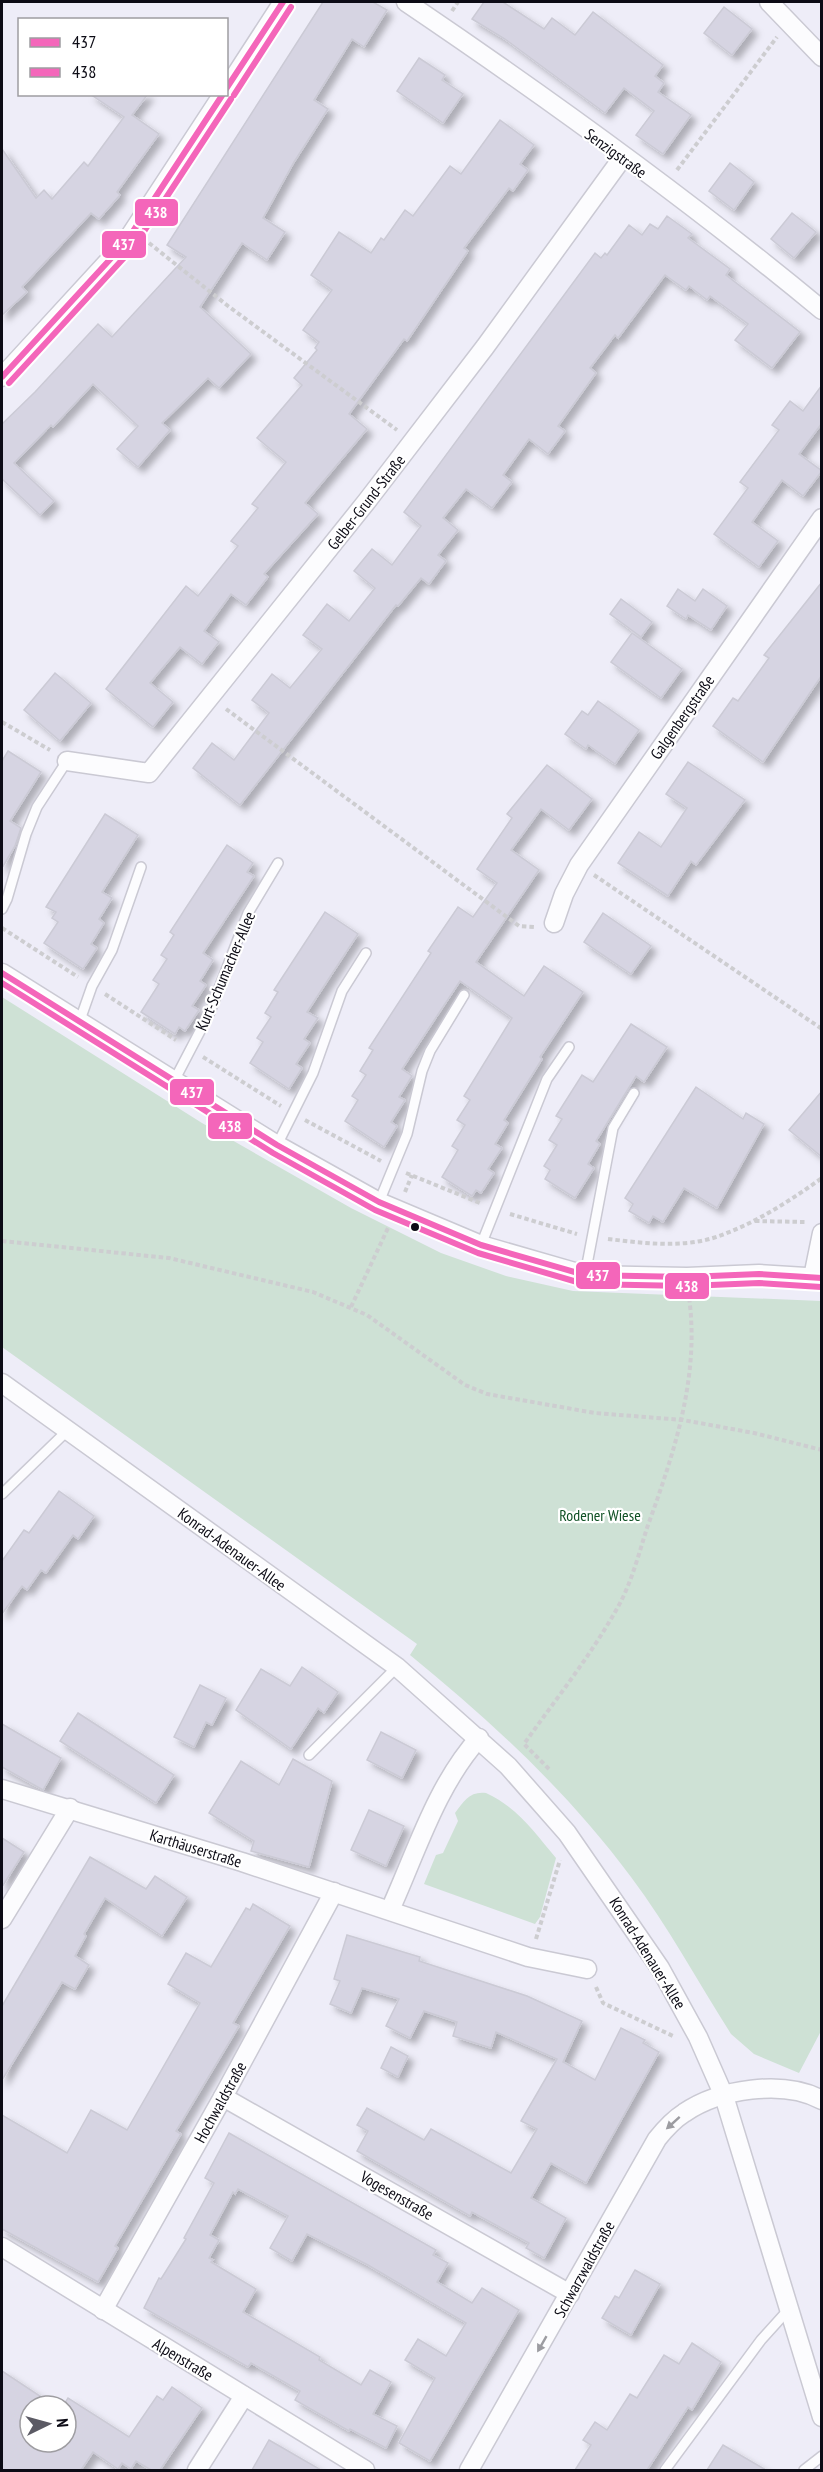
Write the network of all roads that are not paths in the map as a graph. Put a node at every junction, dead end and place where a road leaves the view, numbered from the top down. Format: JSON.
{"nodes":[{"id":1,"x":284,"y":2,"type":"edge"},
{"id":2,"x":406,"y":2,"type":"edge"},
{"id":3,"x":770,"y":2,"type":"edge"},
{"id":4,"x":822,"y":57,"type":"edge"},
{"id":5,"x":228,"y":87,"type":"edge"},
{"id":6,"x":222,"y":96,"type":"edge"},
{"id":7,"x":623,"y":157,"type":"junction"},
{"id":8,"x":822,"y":310,"type":"edge"},
{"id":9,"x":2,"y":377,"type":"edge"},
{"id":10,"x":822,"y":518,"type":"edge"},
{"id":11,"x":67,"y":761,"type":"joint"},
{"id":12,"x":278,"y":863,"type":"dead end"},
{"id":13,"x":141,"y":867,"type":"dead end"},
{"id":14,"x":2,"y":909,"type":"edge"},
{"id":15,"x":554,"y":923,"type":"road end"},
{"id":16,"x":366,"y":952,"type":"dead end"},
{"id":17,"x":2,"y":973,"type":"edge"},
{"id":18,"x":464,"y":995,"type":"dead end"},
{"id":19,"x":79,"y":1023,"type":"junction"},
{"id":20,"x":569,"y":1047,"type":"dead end"},
{"id":21,"x":174,"y":1081,"type":"junction"},
{"id":22,"x":634,"y":1094,"type":"dead end"},
{"id":23,"x":277,"y":1145,"type":"junction"},
{"id":24,"x":379,"y":1202,"type":"junction"},
{"id":25,"x":816,"y":1228,"type":"edge"},
{"id":26,"x":481,"y":1245,"type":"junction"},
{"id":27,"x":585,"y":1275,"type":"junction"},
{"id":28,"x":818,"y":1278,"type":"edge"},
{"id":29,"x":2,"y":1383,"type":"edge"},
{"id":30,"x":68,"y":1430,"type":"junction"},
{"id":31,"x":2,"y":1494,"type":"edge"},
{"id":32,"x":397,"y":1667,"type":"junction"},
{"id":33,"x":479,"y":1738,"type":"junction"},
{"id":34,"x":309,"y":1755,"type":"dead end"},
{"id":35,"x":2,"y":1789,"type":"edge"},
{"id":36,"x":70,"y":1808,"type":"junction"},
{"id":37,"x":334,"y":1892,"type":"junction"},
{"id":38,"x":390,"y":1910,"type":"junction"},
{"id":39,"x":2,"y":1919,"type":"edge"},
{"id":40,"x":586,"y":1969,"type":"road end"},
{"id":41,"x":724,"y":2096,"type":"junction"},
{"id":42,"x":224,"y":2097,"type":"junction"},
{"id":43,"x":822,"y":2100,"type":"edge"},
{"id":44,"x":2,"y":2247,"type":"edge"},
{"id":45,"x":570,"y":2294,"type":"junction"},
{"id":46,"x":790,"y":2307,"type":"junction"},
{"id":47,"x":103,"y":2310,"type":"junction"},
{"id":48,"x":244,"y":2396,"type":"junction"},
{"id":49,"x":822,"y":2417,"type":"edge"},
{"id":50,"x":822,"y":2456,"type":"edge"},
{"id":51,"x":197,"y":2470,"type":"edge"},
{"id":52,"x":365,"y":2470,"type":"edge"},
{"id":53,"x":469,"y":2470,"type":"edge"},
{"id":54,"x":665,"y":2470,"type":"edge"},
{"id":55,"x":804,"y":2470,"type":"edge"}],
"edges":[{"from":1,"to":5,"type":"street"},
{"from":2,"to":7,"type":"street","name":"Senzigstraße"},
{"from":3,"to":4,"type":"street"},
{"from":6,"to":9,"type":"street"},
{"from":7,"to":8,"type":"street","name":"Senzigstraße"},
{"from":7,"to":11,"type":"street","name":"Gelber-Grund-Straße"},
{"from":10,"to":15,"type":"street","name":"Galgenbergstraße"},
{"from":11,"to":14,"type":"lane"},
{"from":12,"to":21,"type":"lane","name":"Kurt-Schumacher-Allee"},
{"from":13,"to":19,"type":"lane"},
{"from":16,"to":23,"type":"lane"},
{"from":17,"to":19,"type":"street"},
{"from":18,"to":24,"type":"lane"},
{"from":19,"to":21,"type":"street"},
{"from":20,"to":26,"type":"lane"},
{"from":21,"to":23,"type":"street"},
{"from":22,"to":27,"type":"lane"},
{"from":23,"to":24,"type":"street"},
{"from":24,"to":26,"type":"street"},
{"from":25,"to":28,"type":"street"},
{"from":26,"to":27,"type":"street"},
{"from":27,"to":28,"type":"street"},
{"from":29,"to":30,"type":"street","name":"Konrad-Adenauer-Allee"},
{"from":30,"to":31,"type":"lane"},
{"from":30,"to":32,"type":"street","name":"Konrad-Adenauer-Allee"},
{"from":32,"to":33,"type":"street","name":"Konrad-Adenauer-Allee"},
{"from":32,"to":34,"type":"lane"},
{"from":33,"to":38,"type":"street"},
{"from":33,"to":41,"type":"street","name":"Konrad-Adenauer-Allee"},
{"from":35,"to":36,"type":"street","name":"Karthäuserstraße"},
{"from":36,"to":37,"type":"street","name":"Karthäuserstraße"},
{"from":36,"to":39,"type":"street"},
{"from":37,"to":38,"type":"street","name":"Karthäuserstraße"},
{"from":37,"to":42,"type":"street","name":"Hochwaldstraße"},
{"from":38,"to":40,"type":"street","name":"Karthäuserstraße"},
{"from":41,"to":43,"type":"street"},
{"from":41,"to":45,"type":"street","name":"Schwarzwaldstraße","one_way":true},
{"from":41,"to":46,"type":"street","name":"Konrad-Adenauer-Allee"},
{"from":42,"to":45,"type":"street","name":"Vogesenstraße"},
{"from":42,"to":47,"type":"street","name":"Hochwaldstraße"},
{"from":44,"to":47,"type":"street","name":"Alpenstraße"},
{"from":45,"to":53,"type":"street","name":"Schwarzwaldstraße","one_way":true},
{"from":46,"to":49,"type":"street","name":"Konrad-Adenauer-Allee"},
{"from":46,"to":54,"type":"lane"},
{"from":47,"to":48,"type":"street","name":"Alpenstraße"},
{"from":48,"to":51,"type":"street"},
{"from":48,"to":52,"type":"street","name":"Alpenstraße"},
{"from":50,"to":55,"type":"lane"}]}
